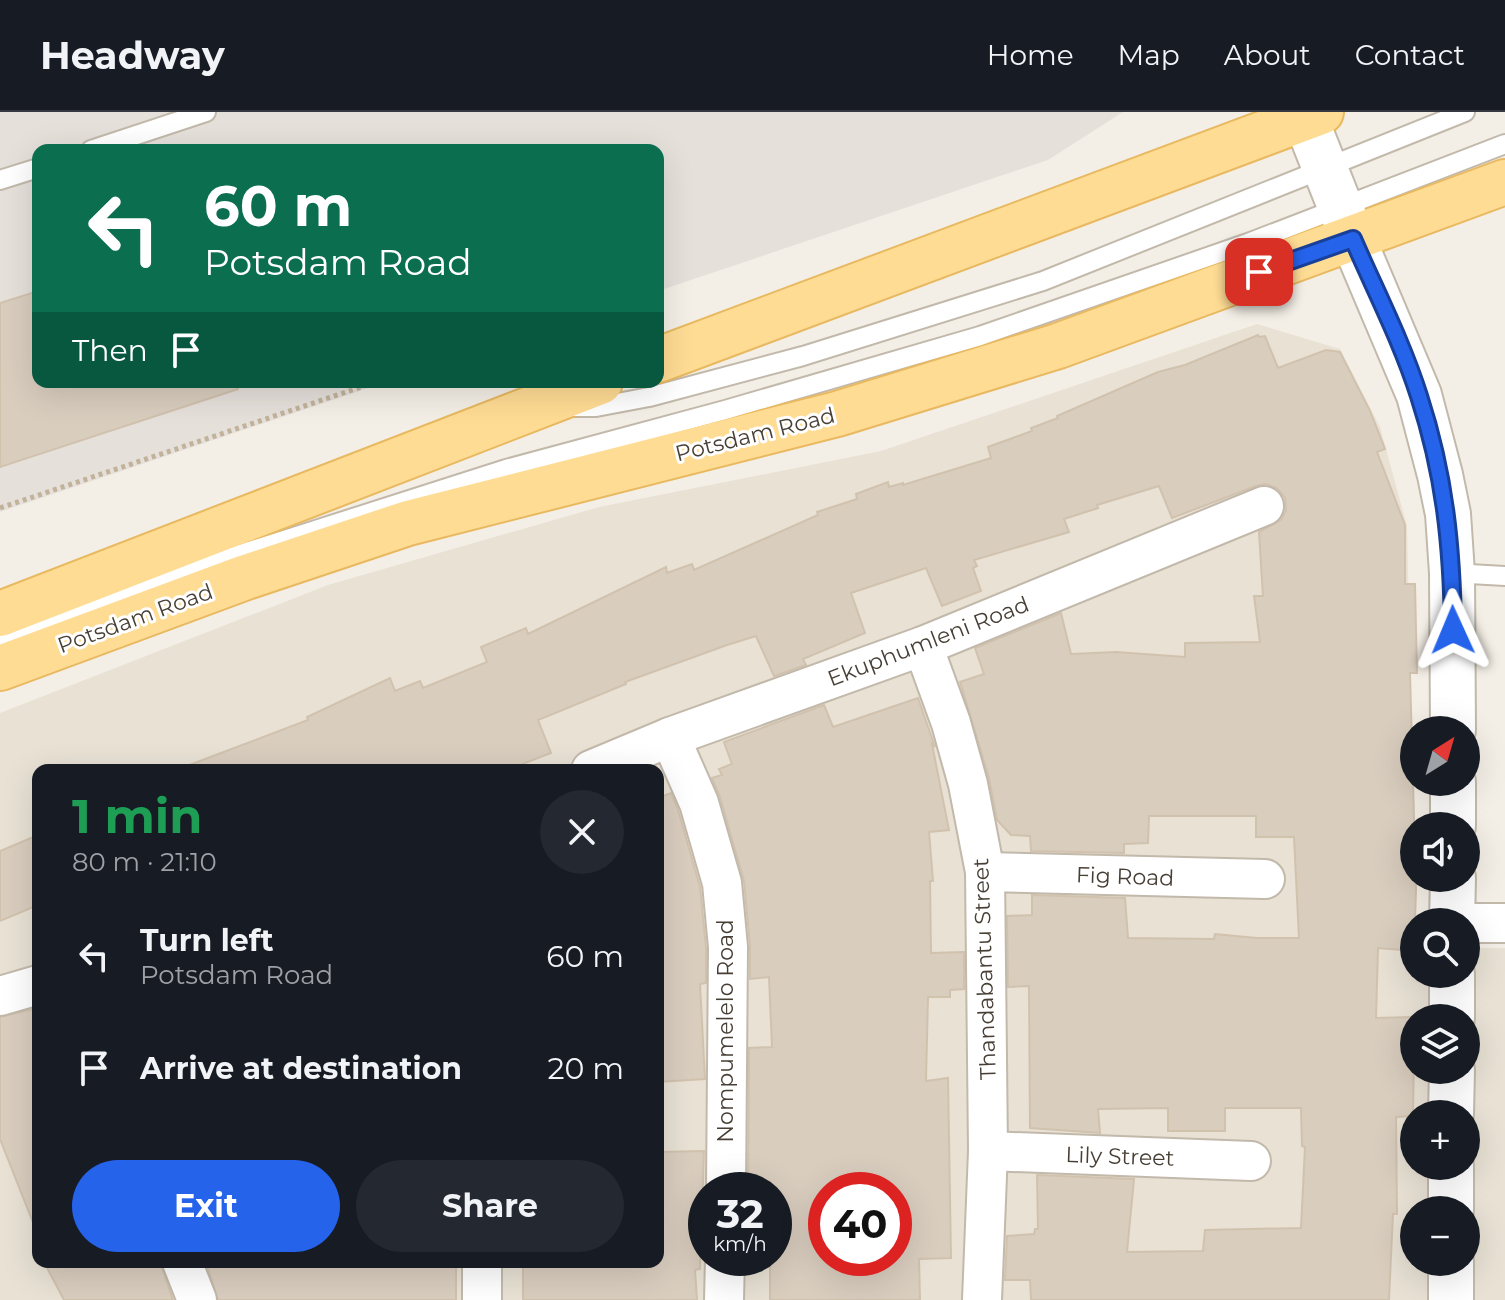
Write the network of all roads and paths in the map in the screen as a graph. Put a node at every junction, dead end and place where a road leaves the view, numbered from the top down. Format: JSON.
{"nodes":[{"id":1,"x":206,"y":112,"type":"edge"},
{"id":2,"x":1465,"y":112,"type":"edge"},
{"id":3,"x":1310,"y":114,"type":"edge"},
{"id":4,"x":109,"y":144,"type":"edge"},
{"id":5,"x":1505,"y":144,"type":"edge"},
{"id":6,"x":1324,"y":167,"type":"junction"},
{"id":7,"x":32,"y":170,"type":"edge"},
{"id":8,"x":0,"y":180,"type":"edge"},
{"id":9,"x":1505,"y":182,"type":"edge"},
{"id":10,"x":1346,"y":223,"type":"junction"},
{"id":11,"x":664,"y":358,"type":"edge"},
{"id":12,"x":358,"y":388,"type":"edge"},
{"id":13,"x":584,"y":388,"type":"edge"},
{"id":14,"x":534,"y":407,"type":"junction"},
{"id":15,"x":1264,"y":506,"type":"dead end"},
{"id":16,"x":0,"y":508,"type":"edge"},
{"id":17,"x":1452,"y":573,"type":"junction"},
{"id":18,"x":1505,"y":576,"type":"edge"},
{"id":19,"x":0,"y":614,"type":"edge"},
{"id":20,"x":0,"y":643,"type":"edge"},
{"id":21,"x":923,"y":646,"type":"junction"},
{"id":22,"x":0,"y":668,"type":"edge"},
{"id":23,"x":1453,"y":716,"type":"edge"},
{"id":24,"x":670,"y":737,"type":"junction"},
{"id":25,"x":605,"y":764,"type":"edge"},
{"id":26,"x":985,"y":872,"type":"junction"},
{"id":27,"x":1265,"y":879,"type":"dead end"},
{"id":28,"x":1480,"y":923,"type":"edge"},
{"id":29,"x":1505,"y":923,"type":"edge"},
{"id":30,"x":32,"y":987,"type":"edge"},
{"id":31,"x":0,"y":996,"type":"edge"},
{"id":32,"x":988,"y":1151,"type":"junction"},
{"id":33,"x":1251,"y":1161,"type":"dead end"},
{"id":34,"x":726,"y":1172,"type":"edge"},
{"id":35,"x":184,"y":1268,"type":"edge"},
{"id":36,"x":482,"y":1268,"type":"edge"},
{"id":37,"x":725,"y":1276,"type":"edge"},
{"id":38,"x":1451,"y":1276,"type":"edge"},
{"id":39,"x":197,"y":1300,"type":"edge"},
{"id":40,"x":482,"y":1300,"type":"edge"},
{"id":41,"x":724,"y":1300,"type":"edge"},
{"id":42,"x":982,"y":1300,"type":"edge"},
{"id":43,"x":1451,"y":1300,"type":"edge"}],
"edges":[{"from":1,"to":4,"type":"lane"},
{"from":2,"to":6,"type":"lane"},
{"from":3,"to":6,"type":"street"},
{"from":3,"to":11,"type":"main road"},
{"from":5,"to":10,"type":"lane"},
{"from":6,"to":10,"type":"street"},
{"from":6,"to":14,"type":"lane"},
{"from":7,"to":8,"type":"lane"},
{"from":9,"to":10,"type":"main road","name":"Potsdam Road"},
{"from":10,"to":17,"type":"street"},
{"from":10,"to":20,"type":"lane"},
{"from":10,"to":22,"type":"main road","name":"Potsdam Road"},
{"from":12,"to":16,"type":"path"},
{"from":13,"to":14,"type":"main road"},
{"from":14,"to":19,"type":"main road"},
{"from":15,"to":21,"type":"street","name":"Ekuphumleni Road"},
{"from":17,"to":18,"type":"lane"},
{"from":17,"to":23,"type":"street"},
{"from":21,"to":24,"type":"street","name":"Ekuphumleni Road"},
{"from":21,"to":26,"type":"street","name":"Thandabantu Street"},
{"from":24,"to":25,"type":"street","name":"Ekuphumleni Road"},
{"from":24,"to":34,"type":"street","name":"Nompumelelo Road"},
{"from":26,"to":27,"type":"street","name":"Fig Road"},
{"from":26,"to":32,"type":"street","name":"Thandabantu Street"},
{"from":28,"to":29,"type":"street"},
{"from":30,"to":31,"type":"street"},
{"from":32,"to":33,"type":"street","name":"Lily Street"},
{"from":32,"to":42,"type":"street","name":"Thandabantu Street"},
{"from":35,"to":39,"type":"street"},
{"from":36,"to":40,"type":"street"},
{"from":37,"to":41,"type":"street"},
{"from":38,"to":43,"type":"street"}]}
